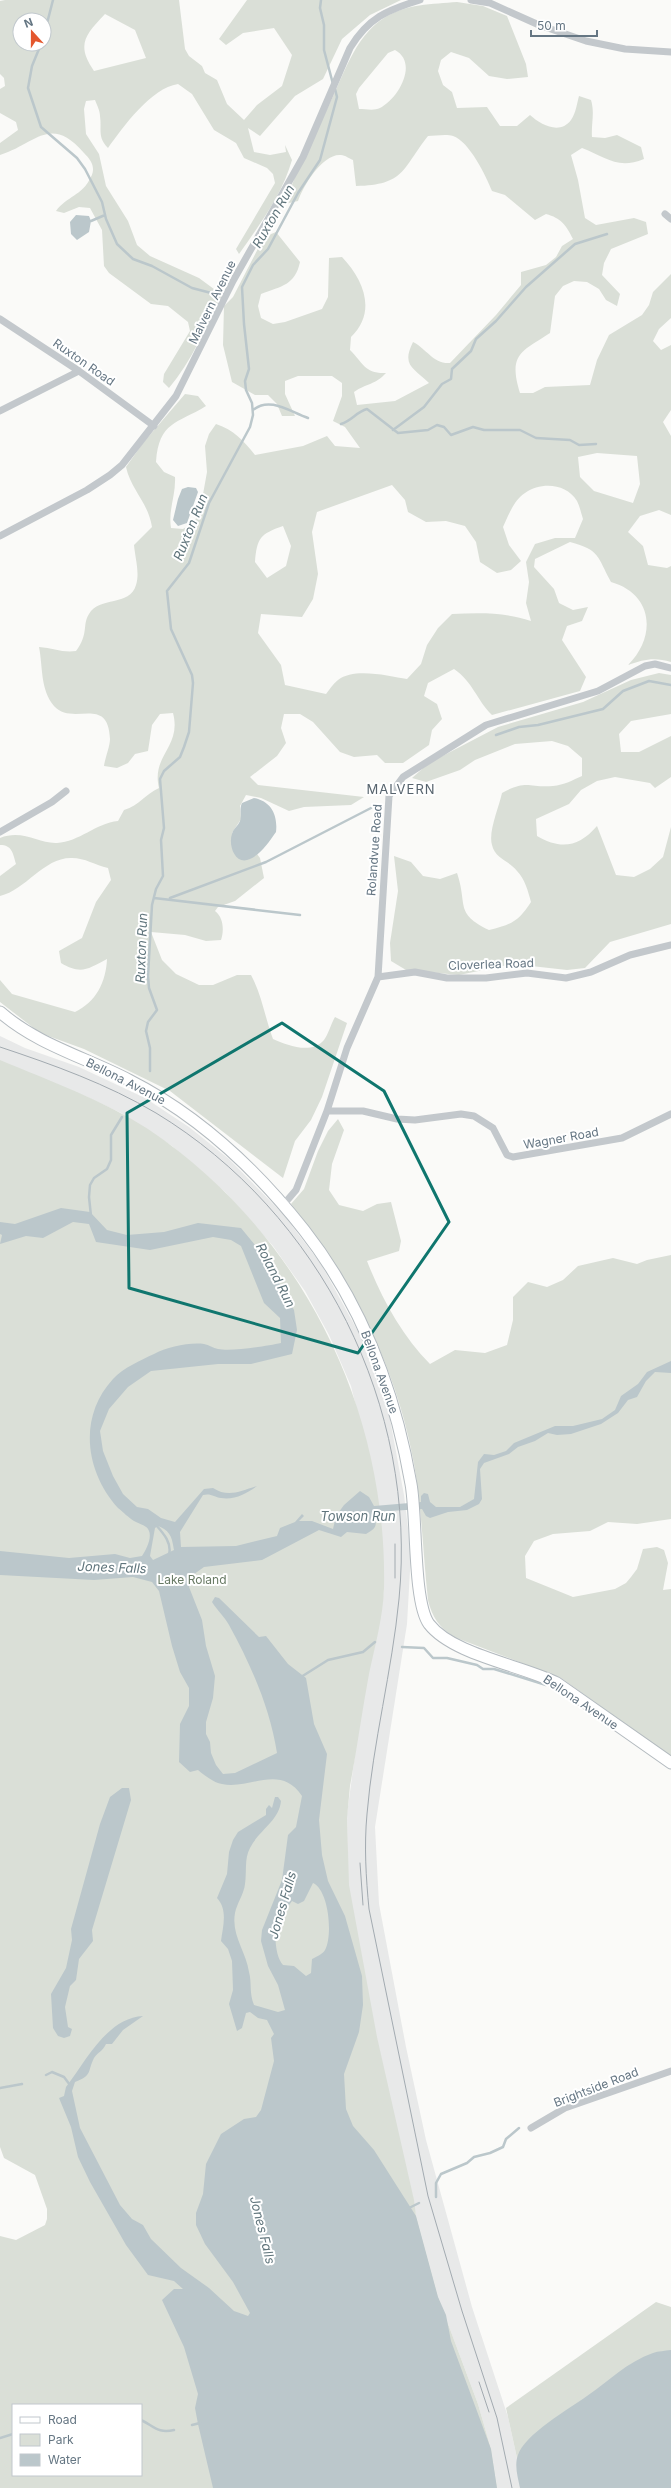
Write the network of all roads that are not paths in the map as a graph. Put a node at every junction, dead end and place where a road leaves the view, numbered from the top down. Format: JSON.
{"nodes":[{"id":1,"x":420,"y":0,"type":"edge"},
{"id":2,"x":471,"y":0,"type":"edge"},
{"id":3,"x":671,"y":52,"type":"edge"},
{"id":4,"x":665,"y":214,"type":"dead end"},
{"id":5,"x":671,"y":219,"type":"edge"},
{"id":6,"x":0,"y":319,"type":"edge"},
{"id":7,"x":79,"y":371,"type":"junction"},
{"id":8,"x":0,"y":410,"type":"edge"},
{"id":9,"x":154,"y":426,"type":"junction"},
{"id":10,"x":0,"y":536,"type":"edge"},
{"id":11,"x":671,"y":668,"type":"edge"},
{"id":12,"x":66,"y":791,"type":"dead end"},
{"id":13,"x":0,"y":832,"type":"edge"},
{"id":14,"x":671,"y":945,"type":"edge"},
{"id":15,"x":378,"y":977,"type":"junction"},
{"id":16,"x":0,"y":1012,"type":"edge"},
{"id":17,"x":327,"y":1111,"type":"junction"},
{"id":18,"x":671,"y":1114,"type":"edge"},
{"id":19,"x":284,"y":1204,"type":"junction"},
{"id":20,"x":671,"y":1763,"type":"edge"},
{"id":21,"x":671,"y":2071,"type":"edge"},
{"id":22,"x":531,"y":2128,"type":"dead end"}],
"edges":[{"from":1,"to":9,"type":"street","name":"Malvern Avenue"},
{"from":2,"to":3,"type":"street"},
{"from":4,"to":5,"type":"street"},
{"from":6,"to":7,"type":"street","name":"Ruxton Road"},
{"from":7,"to":8,"type":"street"},
{"from":7,"to":9,"type":"street","name":"Ruxton Road"},
{"from":9,"to":10,"type":"street","name":"Malvern Avenue"},
{"from":11,"to":15,"type":"street","name":"Rolandvue Road"},
{"from":12,"to":13,"type":"street"},
{"from":14,"to":15,"type":"street","name":"Cloverlea Road"},
{"from":15,"to":17,"type":"street","name":"Rolandvue Road"},
{"from":16,"to":19,"type":"main road","name":"Bellona Avenue"},
{"from":17,"to":18,"type":"street","name":"Wagner Road"},
{"from":17,"to":19,"type":"street","name":"Rolandvue Road"},
{"from":19,"to":20,"type":"main road","name":"Bellona Avenue"},
{"from":21,"to":22,"type":"street","name":"Brightside Road"}]}
